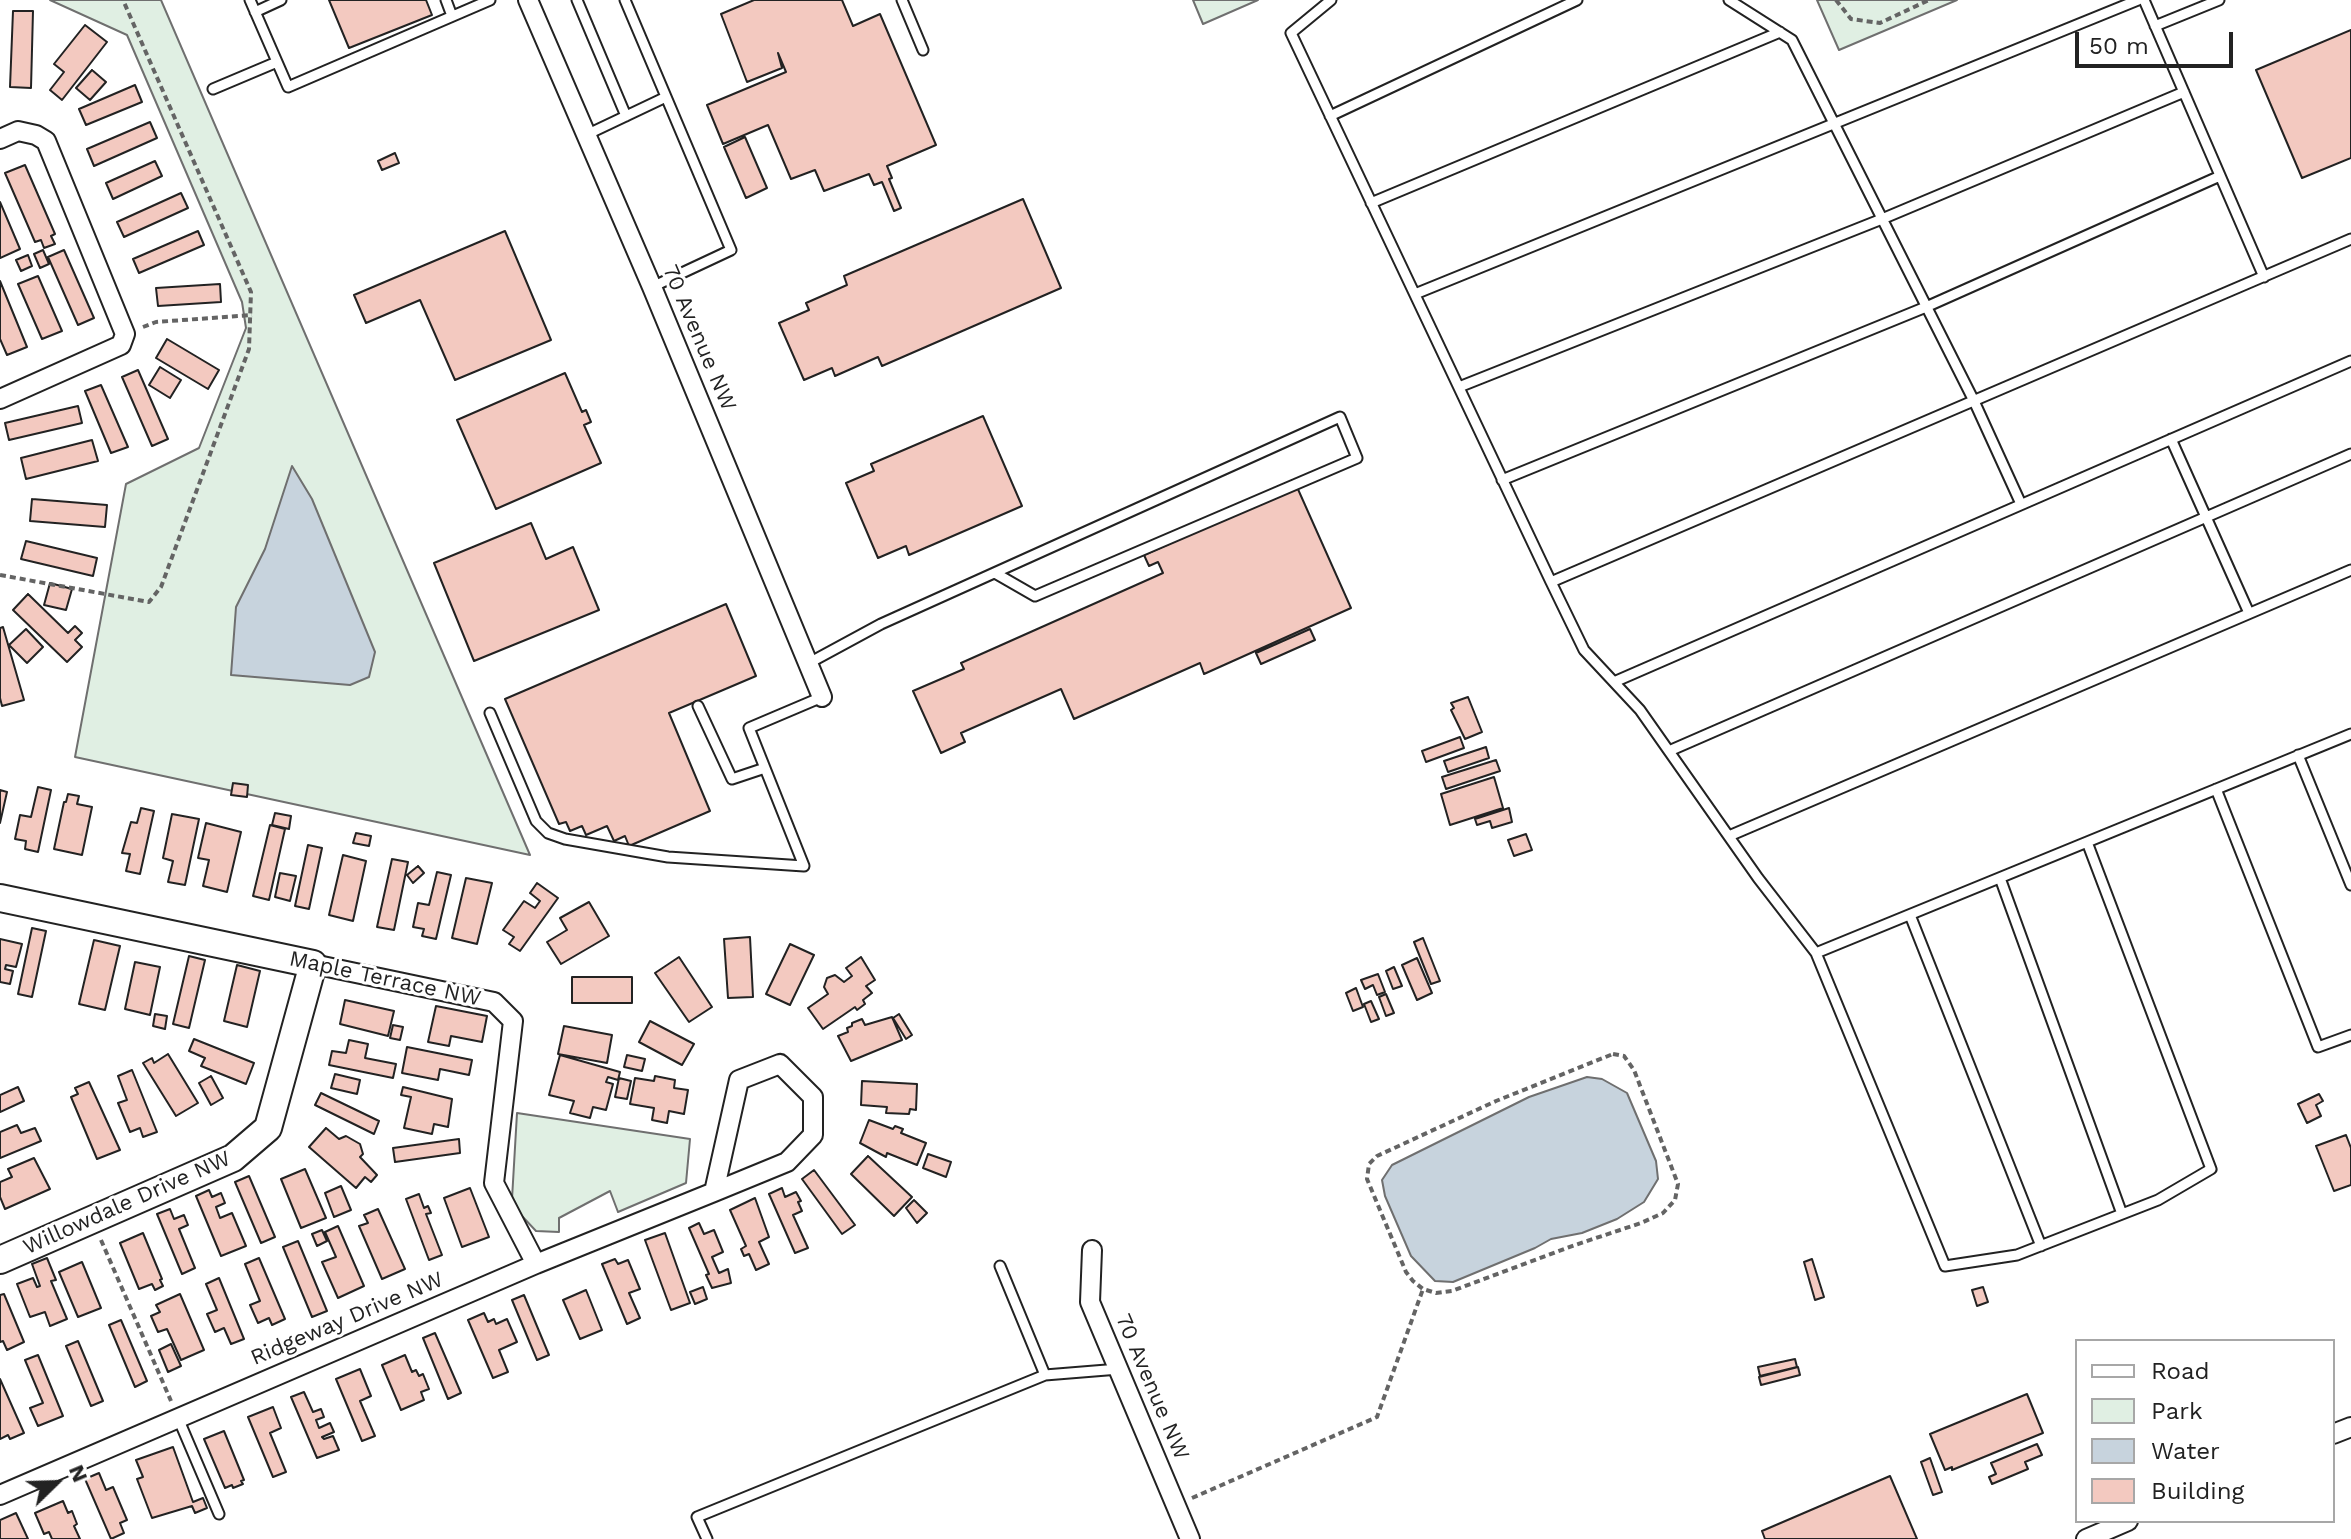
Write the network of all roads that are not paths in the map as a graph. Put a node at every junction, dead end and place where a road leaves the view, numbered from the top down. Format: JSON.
{"nodes":[{"id":1,"x":250,"y":0,"type":"edge"},
{"id":2,"x":281,"y":0,"type":"edge"},
{"id":3,"x":446,"y":0,"type":"edge"},
{"id":4,"x":490,"y":0,"type":"edge"},
{"id":5,"x":528,"y":0,"type":"edge"},
{"id":6,"x":577,"y":0,"type":"edge"},
{"id":7,"x":625,"y":0,"type":"edge"},
{"id":8,"x":902,"y":0,"type":"edge"},
{"id":9,"x":1331,"y":0,"type":"edge"},
{"id":10,"x":1577,"y":0,"type":"edge"},
{"id":11,"x":1729,"y":0,"type":"edge"},
{"id":12,"x":2141,"y":0,"type":"edge"},
{"id":13,"x":2219,"y":0,"type":"edge"},
{"id":14,"x":255,"y":12,"type":"junction"},
{"id":15,"x":452,"y":16,"type":"junction"},
{"id":16,"x":2155,"y":26,"type":"junction"},
{"id":17,"x":1780,"y":32,"type":"junction"},
{"id":18,"x":923,"y":50,"type":"dead end"},
{"id":19,"x":277,"y":62,"type":"junction"},
{"id":20,"x":213,"y":89,"type":"dead end"},
{"id":21,"x":2184,"y":92,"type":"junction"},
{"id":22,"x":666,"y":97,"type":"junction"},
{"id":23,"x":626,"y":116,"type":"junction"},
{"id":24,"x":1330,"y":116,"type":"junction"},
{"id":25,"x":1834,"y":123,"type":"junction"},
{"id":26,"x":586,"y":135,"type":"junction"},
{"id":27,"x":0,"y":139,"type":"edge"},
{"id":28,"x":2220,"y":176,"type":"junction"},
{"id":29,"x":1371,"y":203,"type":"junction"},
{"id":30,"x":1882,"y":219,"type":"junction"},
{"id":31,"x":2351,"y":239,"type":"edge"},
{"id":32,"x":2264,"y":277,"type":"junction"},
{"id":33,"x":652,"y":287,"type":"junction"},
{"id":34,"x":1415,"y":294,"type":"junction"},
{"id":35,"x":1926,"y":307,"type":"junction"},
{"id":36,"x":2351,"y":361,"type":"edge"},
{"id":37,"x":1459,"y":387,"type":"junction"},
{"id":38,"x":0,"y":399,"type":"edge"},
{"id":39,"x":1974,"y":401,"type":"junction"},
{"id":40,"x":2171,"y":439,"type":"junction"},
{"id":41,"x":2351,"y":454,"type":"edge"},
{"id":42,"x":1502,"y":480,"type":"junction"},
{"id":43,"x":2021,"y":504,"type":"junction"},
{"id":44,"x":2205,"y":518,"type":"junction"},
{"id":45,"x":2351,"y":570,"type":"edge"},
{"id":46,"x":995,"y":573,"type":"junction"},
{"id":47,"x":1551,"y":582,"type":"junction"},
{"id":48,"x":2249,"y":613,"type":"junction"},
{"id":49,"x":809,"y":663,"type":"junction"},
{"id":50,"x":1614,"y":682,"type":"junction"},
{"id":51,"x":822,"y":697,"type":"joint"},
{"id":52,"x":698,"y":706,"type":"dead end"},
{"id":53,"x":490,"y":713,"type":"dead end"},
{"id":54,"x":2351,"y":734,"type":"edge"},
{"id":55,"x":1669,"y":751,"type":"junction"},
{"id":56,"x":2298,"y":755,"type":"junction"},
{"id":57,"x":765,"y":768,"type":"junction"},
{"id":58,"x":2216,"y":789,"type":"junction"},
{"id":59,"x":1729,"y":836,"type":"junction"},
{"id":60,"x":2087,"y":842,"type":"junction"},
{"id":61,"x":2000,"y":878,"type":"junction"},
{"id":62,"x":2351,"y":885,"type":"edge"},
{"id":63,"x":0,"y":898,"type":"edge"},
{"id":64,"x":1910,"y":915,"type":"junction"},
{"id":65,"x":1816,"y":953,"type":"junction"},
{"id":66,"x":313,"y":964,"type":"junction"},
{"id":67,"x":2351,"y":1035,"type":"edge"},
{"id":68,"x":714,"y":1192,"type":"junction"},
{"id":69,"x":2122,"y":1214,"type":"junction"},
{"id":70,"x":2041,"y":1246,"type":"junction"},
{"id":71,"x":1092,"y":1250,"type":"dead end"},
{"id":72,"x":0,"y":1260,"type":"edge"},
{"id":73,"x":536,"y":1264,"type":"junction"},
{"id":74,"x":1000,"y":1266,"type":"dead end"},
{"id":75,"x":1119,"y":1369,"type":"junction"},
{"id":76,"x":1045,"y":1375,"type":"junction"},
{"id":77,"x":178,"y":1418,"type":"junction"},
{"id":78,"x":0,"y":1495,"type":"edge"},
{"id":79,"x":219,"y":1514,"type":"dead end"},
{"id":80,"x":2123,"y":1523,"type":"edge"},
{"id":81,"x":707,"y":1539,"type":"edge"},
{"id":82,"x":1190,"y":1539,"type":"edge"},
{"id":83,"x":2086,"y":1539,"type":"edge"}],
"edges":[{"from":1,"to":14,"type":"lane"},
{"from":2,"to":14,"type":"lane"},
{"from":3,"to":15,"type":"lane"},
{"from":4,"to":15,"type":"lane"},
{"from":5,"to":26,"type":"street","name":"70 Avenue NW"},
{"from":6,"to":23,"type":"lane"},
{"from":7,"to":22,"type":"lane"},
{"from":8,"to":18,"type":"lane"},
{"from":9,"to":24,"type":"lane"},
{"from":10,"to":24,"type":"lane"},
{"from":11,"to":17,"type":"lane"},
{"from":12,"to":16,"type":"lane"},
{"from":12,"to":25,"type":"lane"},
{"from":13,"to":16,"type":"lane"},
{"from":14,"to":19,"type":"lane"},
{"from":15,"to":19,"type":"lane"},
{"from":16,"to":21,"type":"lane"},
{"from":17,"to":25,"type":"lane"},
{"from":17,"to":29,"type":"lane"},
{"from":19,"to":20,"type":"lane"},
{"from":21,"to":28,"type":"lane"},
{"from":21,"to":30,"type":"lane"},
{"from":22,"to":23,"type":"lane"},
{"from":22,"to":33,"type":"lane"},
{"from":23,"to":26,"type":"lane"},
{"from":24,"to":29,"type":"lane"},
{"from":25,"to":30,"type":"lane"},
{"from":25,"to":34,"type":"lane"},
{"from":26,"to":33,"type":"street","name":"70 Avenue NW"},
{"from":27,"to":38,"type":"street"},
{"from":28,"to":32,"type":"lane"},
{"from":28,"to":35,"type":"lane"},
{"from":29,"to":34,"type":"lane"},
{"from":30,"to":35,"type":"lane"},
{"from":30,"to":37,"type":"lane"},
{"from":31,"to":32,"type":"lane"},
{"from":32,"to":39,"type":"lane"},
{"from":33,"to":49,"type":"street","name":"70 Avenue NW"},
{"from":34,"to":37,"type":"lane"},
{"from":35,"to":39,"type":"lane"},
{"from":35,"to":42,"type":"lane"},
{"from":36,"to":40,"type":"lane"},
{"from":37,"to":42,"type":"lane"},
{"from":39,"to":43,"type":"lane"},
{"from":39,"to":47,"type":"lane"},
{"from":40,"to":43,"type":"lane"},
{"from":40,"to":44,"type":"lane"},
{"from":41,"to":44,"type":"lane"},
{"from":42,"to":47,"type":"lane"},
{"from":43,"to":50,"type":"lane"},
{"from":44,"to":48,"type":"lane"},
{"from":44,"to":55,"type":"lane"},
{"from":45,"to":48,"type":"lane"},
{"from":46,"to":46,"type":"lane"},
{"from":46,"to":49,"type":"lane"},
{"from":47,"to":50,"type":"lane"},
{"from":48,"to":59,"type":"lane"},
{"from":49,"to":51,"type":"street","name":"70 Avenue NW"},
{"from":50,"to":55,"type":"lane"},
{"from":51,"to":57,"type":"lane"},
{"from":52,"to":57,"type":"lane"},
{"from":53,"to":57,"type":"lane"},
{"from":54,"to":56,"type":"lane"},
{"from":55,"to":59,"type":"lane"},
{"from":56,"to":58,"type":"lane"},
{"from":56,"to":62,"type":"lane"},
{"from":58,"to":60,"type":"lane"},
{"from":58,"to":67,"type":"lane"},
{"from":59,"to":65,"type":"lane"},
{"from":60,"to":61,"type":"lane"},
{"from":60,"to":69,"type":"lane"},
{"from":61,"to":64,"type":"lane"},
{"from":61,"to":69,"type":"lane"},
{"from":63,"to":66,"type":"street","name":"Maple Terrace NW"},
{"from":64,"to":65,"type":"lane"},
{"from":64,"to":70,"type":"lane"},
{"from":65,"to":70,"type":"lane"},
{"from":66,"to":72,"type":"street","name":"Willowdale Drive NW"},
{"from":66,"to":73,"type":"street","name":"Maple Terrace NW"},
{"from":68,"to":68,"type":"street","name":"Ridgeway Drive NW"},
{"from":68,"to":73,"type":"street","name":"Ridgeway Drive NW"},
{"from":69,"to":70,"type":"lane"},
{"from":71,"to":75,"type":"street","name":"70 Avenue NW"},
{"from":73,"to":77,"type":"street","name":"Ridgeway Drive NW"},
{"from":74,"to":76,"type":"lane"},
{"from":75,"to":76,"type":"lane"},
{"from":75,"to":82,"type":"street","name":"70 Avenue NW"},
{"from":76,"to":81,"type":"lane"},
{"from":77,"to":78,"type":"street","name":"Ridgeway Drive NW"},
{"from":77,"to":79,"type":"lane"},
{"from":80,"to":83,"type":"street"}]}
